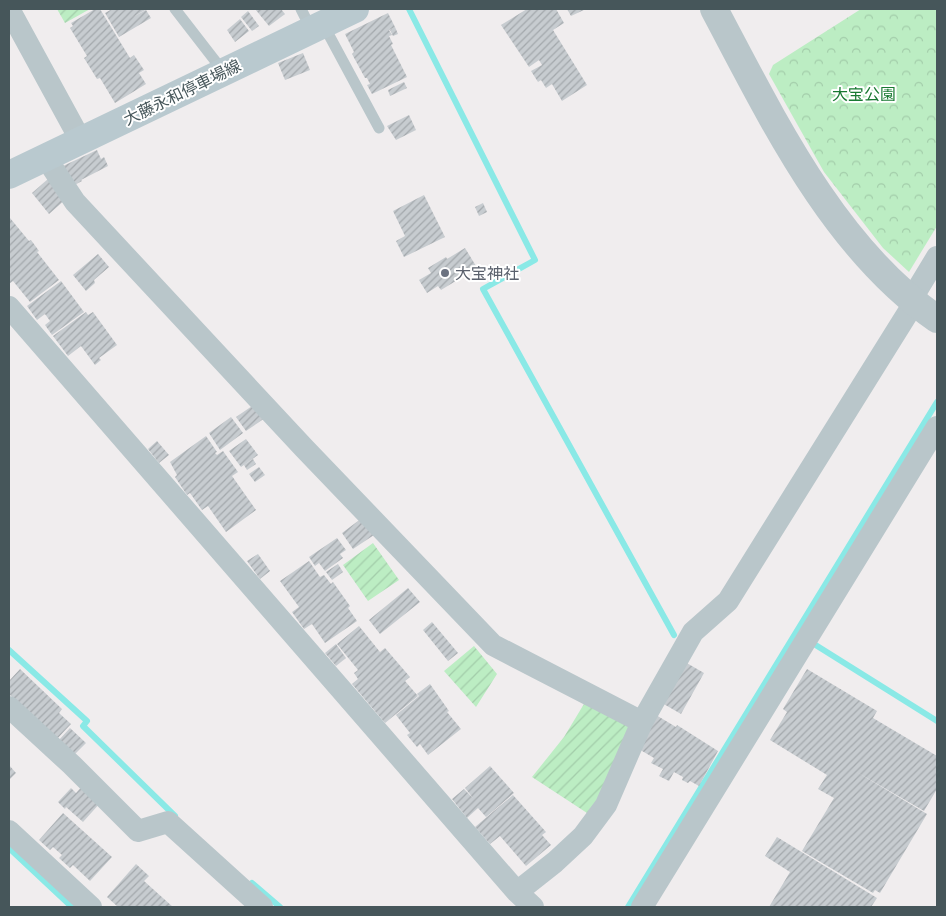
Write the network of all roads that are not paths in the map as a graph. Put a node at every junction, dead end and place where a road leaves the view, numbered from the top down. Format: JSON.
{"nodes":[{"id":1,"x":9,"y":9,"type":"edge"},
{"id":2,"x":174,"y":9,"type":"edge"},
{"id":3,"x":355,"y":9,"type":"edge"},
{"id":4,"x":714,"y":9,"type":"edge"},
{"id":5,"x":312,"y":21,"type":"edge"},
{"id":6,"x":223,"y":71,"type":"junction"},
{"id":7,"x":379,"y":128,"type":"dead end"},
{"id":8,"x":81,"y":141,"type":"junction"},
{"id":9,"x":46,"y":158,"type":"junction"},
{"id":10,"x":9,"y":175,"type":"edge"},
{"id":11,"x":937,"y":258,"type":"edge"},
{"id":12,"x":913,"y":301,"type":"junction"},
{"id":13,"x":9,"y":307,"type":"edge"},
{"id":14,"x":937,"y":319,"type":"edge"},
{"id":15,"x":937,"y":427,"type":"edge"},
{"id":16,"x":9,"y":708,"type":"edge"},
{"id":17,"x":642,"y":722,"type":"junction"},
{"id":18,"x":9,"y":831,"type":"edge"},
{"id":19,"x":519,"y":900,"type":"edge"},
{"id":20,"x":91,"y":907,"type":"edge"},
{"id":21,"x":262,"y":907,"type":"edge"},
{"id":22,"x":642,"y":907,"type":"edge"}],
"edges":[{"from":1,"to":8,"type":"street"},
{"from":2,"to":6,"type":"lane"},
{"from":3,"to":5,"type":"main road","name":"大藤永和停車場線"},
{"from":4,"to":12,"type":"street"},
{"from":5,"to":6,"type":"main road","name":"大藤永和停車場線"},
{"from":5,"to":7,"type":"lane"},
{"from":6,"to":8,"type":"main road","name":"大藤永和停車場線"},
{"from":8,"to":9,"type":"main road","name":"大藤永和停車場線"},
{"from":9,"to":10,"type":"main road","name":"大藤永和停車場線"},
{"from":9,"to":17,"type":"street"},
{"from":11,"to":12,"type":"street"},
{"from":12,"to":14,"type":"street"},
{"from":12,"to":17,"type":"street"},
{"from":13,"to":19,"type":"street"},
{"from":15,"to":22,"type":"street"},
{"from":16,"to":21,"type":"street"},
{"from":17,"to":19,"type":"street"},
{"from":18,"to":20,"type":"street"}]}
